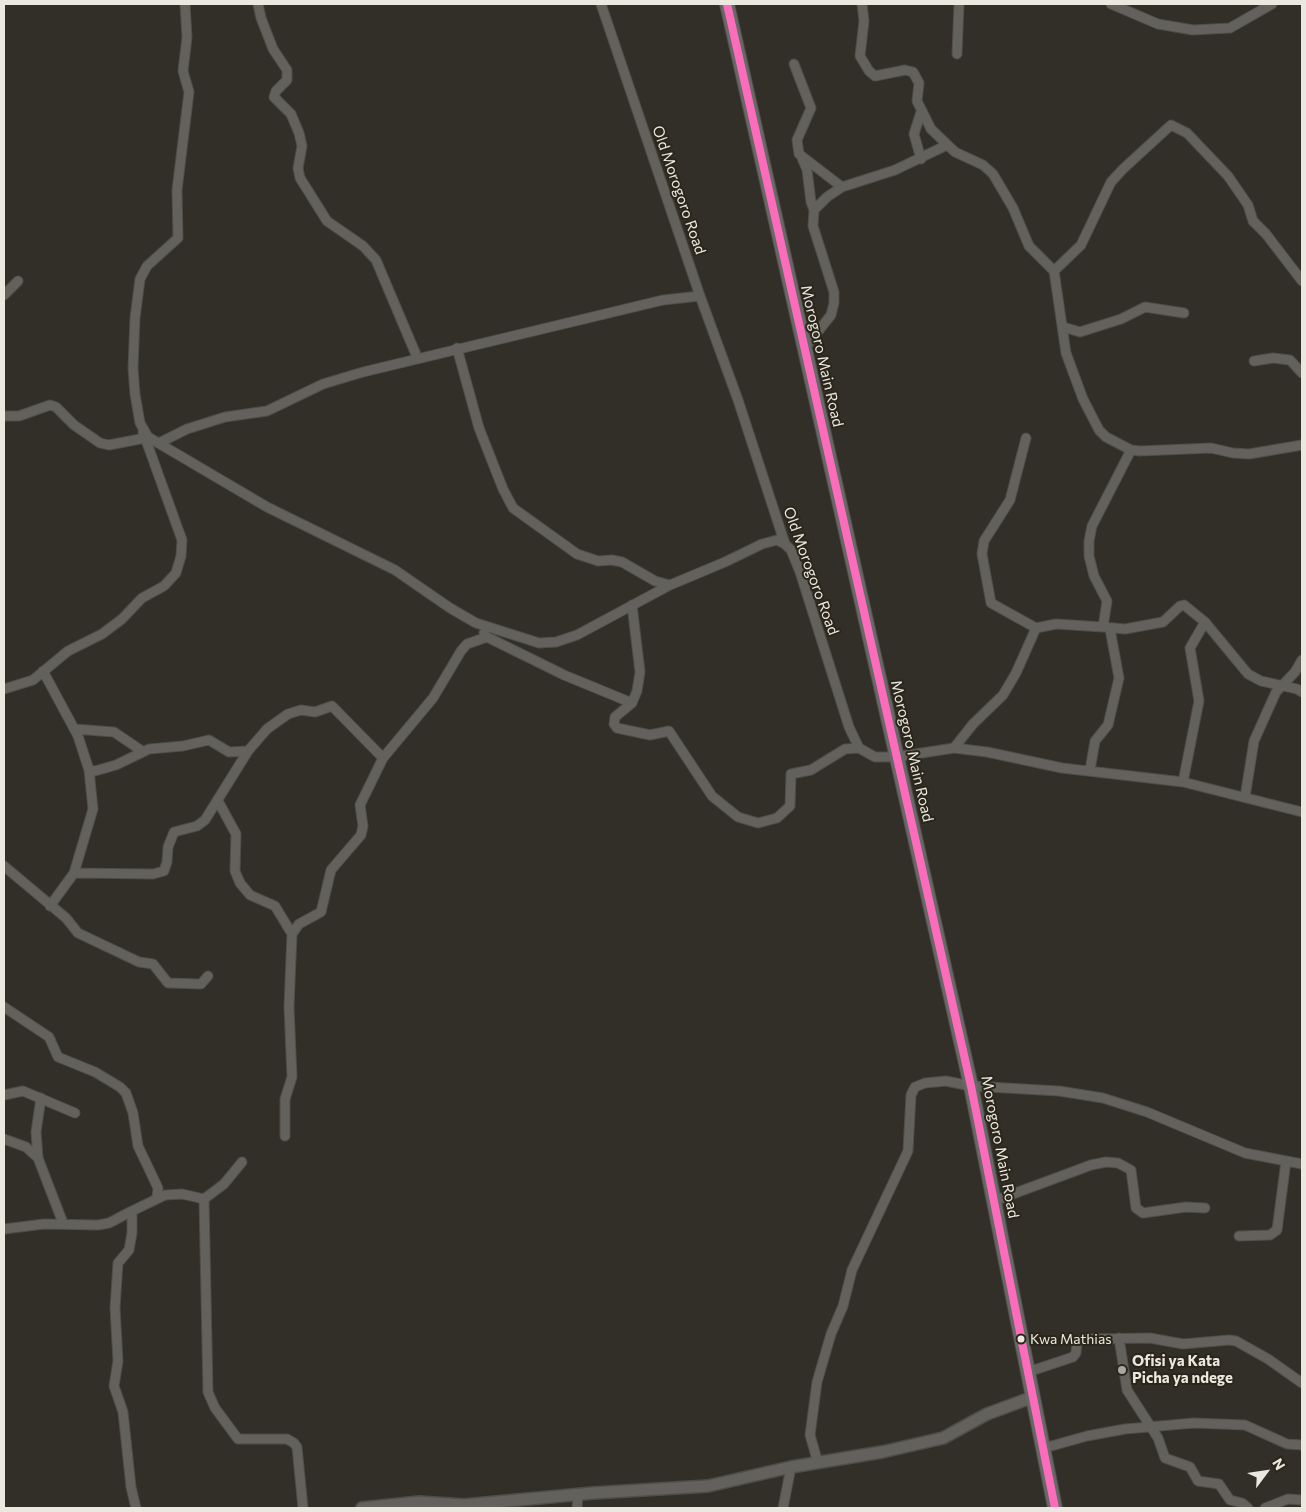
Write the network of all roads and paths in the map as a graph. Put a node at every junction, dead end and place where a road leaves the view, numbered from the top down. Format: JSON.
{"nodes":[{"id":1,"x":185,"y":4,"type":"edge"},
{"id":2,"x":258,"y":4,"type":"edge"},
{"id":3,"x":601,"y":4,"type":"edge"},
{"id":4,"x":727,"y":4,"type":"edge"},
{"id":5,"x":862,"y":4,"type":"edge"},
{"id":6,"x":959,"y":4,"type":"edge"},
{"id":7,"x":1111,"y":4,"type":"edge"},
{"id":8,"x":1272,"y":4,"type":"edge"},
{"id":9,"x":957,"y":54,"type":"dead end"},
{"id":10,"x":794,"y":64,"type":"dead end"},
{"id":11,"x":921,"y":112,"type":"junction"},
{"id":12,"x":947,"y":145,"type":"junction"},
{"id":13,"x":802,"y":158,"type":"junction"},
{"id":14,"x":921,"y":159,"type":"junction"},
{"id":15,"x":842,"y":187,"type":"junction"},
{"id":16,"x":814,"y":210,"type":"junction"},
{"id":17,"x":1054,"y":272,"type":"junction"},
{"id":18,"x":18,"y":281,"type":"dead end"},
{"id":19,"x":1302,"y":281,"type":"edge"},
{"id":20,"x":4,"y":295,"type":"edge"},
{"id":21,"x":700,"y":296,"type":"junction"},
{"id":22,"x":1184,"y":313,"type":"dead end"},
{"id":23,"x":1063,"y":327,"type":"junction"},
{"id":24,"x":457,"y":348,"type":"junction"},
{"id":25,"x":804,"y":349,"type":"junction"},
{"id":26,"x":417,"y":357,"type":"junction"},
{"id":27,"x":1254,"y":361,"type":"dead end"},
{"id":28,"x":1302,"y":373,"type":"edge"},
{"id":29,"x":4,"y":416,"type":"edge"},
{"id":30,"x":144,"y":435,"type":"junction"},
{"id":31,"x":1026,"y":438,"type":"dead end"},
{"id":32,"x":159,"y":443,"type":"junction"},
{"id":33,"x":1302,"y":445,"type":"edge"},
{"id":34,"x":1131,"y":450,"type":"junction"},
{"id":35,"x":785,"y":544,"type":"junction"},
{"id":36,"x":670,"y":585,"type":"junction"},
{"id":37,"x":632,"y":605,"type":"junction"},
{"id":38,"x":1206,"y":622,"type":"junction"},
{"id":39,"x":476,"y":623,"type":"junction"},
{"id":40,"x":1036,"y":628,"type":"junction"},
{"id":41,"x":1106,"y":628,"type":"junction"},
{"id":42,"x":487,"y":637,"type":"junction"},
{"id":43,"x":1302,"y":660,"type":"edge"},
{"id":44,"x":43,"y":671,"type":"junction"},
{"id":45,"x":1281,"y":684,"type":"junction"},
{"id":46,"x":4,"y":689,"type":"edge"},
{"id":47,"x":1302,"y":692,"type":"edge"},
{"id":48,"x":632,"y":703,"type":"junction"},
{"id":49,"x":74,"y":729,"type":"junction"},
{"id":50,"x":859,"y":748,"type":"junction"},
{"id":51,"x":954,"y":748,"type":"junction"},
{"id":52,"x":142,"y":751,"type":"junction"},
{"id":53,"x":248,"y":751,"type":"junction"},
{"id":54,"x":896,"y":756,"type":"junction"},
{"id":55,"x":383,"y":758,"type":"junction"},
{"id":56,"x":89,"y":770,"type":"junction"},
{"id":57,"x":1090,"y":770,"type":"junction"},
{"id":58,"x":1183,"y":782,"type":"junction"},
{"id":59,"x":1245,"y":797,"type":"junction"},
{"id":60,"x":218,"y":801,"type":"junction"},
{"id":61,"x":1302,"y":812,"type":"edge"},
{"id":62,"x":4,"y":866,"type":"edge"},
{"id":63,"x":74,"y":873,"type":"junction"},
{"id":64,"x":50,"y":906,"type":"junction"},
{"id":65,"x":292,"y":934,"type":"junction"},
{"id":66,"x":208,"y":976,"type":"dead end"},
{"id":67,"x":4,"y":1007,"type":"edge"},
{"id":68,"x":971,"y":1086,"type":"junction"},
{"id":69,"x":4,"y":1095,"type":"edge"},
{"id":70,"x":41,"y":1098,"type":"junction"},
{"id":71,"x":75,"y":1113,"type":"dead end"},
{"id":72,"x":285,"y":1136,"type":"dead end"},
{"id":73,"x":4,"y":1139,"type":"edge"},
{"id":74,"x":38,"y":1158,"type":"junction"},
{"id":75,"x":1286,"y":1161,"type":"junction"},
{"id":76,"x":242,"y":1162,"type":"dead end"},
{"id":77,"x":1302,"y":1164,"type":"edge"},
{"id":78,"x":158,"y":1197,"type":"junction"},
{"id":79,"x":204,"y":1199,"type":"junction"},
{"id":80,"x":994,"y":1201,"type":"junction"},
{"id":81,"x":1205,"y":1208,"type":"dead end"},
{"id":82,"x":132,"y":1211,"type":"junction"},
{"id":83,"x":63,"y":1223,"type":"junction"},
{"id":84,"x":4,"y":1229,"type":"edge"},
{"id":85,"x":1239,"y":1236,"type":"dead end"},
{"id":86,"x":1119,"y":1338,"type":"junction"},
{"id":87,"x":1028,"y":1372,"type":"junction"},
{"id":88,"x":1302,"y":1383,"type":"edge"},
{"id":89,"x":1033,"y":1398,"type":"junction"},
{"id":90,"x":1151,"y":1426,"type":"junction"},
{"id":91,"x":1302,"y":1445,"type":"edge"},
{"id":92,"x":1044,"y":1448,"type":"junction"},
{"id":93,"x":818,"y":1462,"type":"junction"},
{"id":94,"x":791,"y":1467,"type":"junction"},
{"id":95,"x":578,"y":1495,"type":"junction"},
{"id":96,"x":1302,"y":1500,"type":"edge"},
{"id":97,"x":136,"y":1508,"type":"edge"},
{"id":98,"x":303,"y":1508,"type":"edge"},
{"id":99,"x":362,"y":1508,"type":"edge"},
{"id":100,"x":578,"y":1508,"type":"edge"},
{"id":101,"x":783,"y":1508,"type":"edge"},
{"id":102,"x":1055,"y":1508,"type":"edge"},
{"id":103,"x":1248,"y":1508,"type":"edge"},
{"id":104,"x":1265,"y":1508,"type":"edge"}],
"edges":[{"from":1,"to":30,"type":"street"},
{"from":2,"to":26,"type":"street"},
{"from":3,"to":21,"type":"street","name":"Old Morogoro Road"},
{"from":4,"to":25,"type":"highway","name":"Morogoro Main Road"},
{"from":5,"to":11,"type":"street"},
{"from":6,"to":9,"type":"street"},
{"from":7,"to":8,"type":"street"},
{"from":10,"to":13,"type":"street"},
{"from":11,"to":12,"type":"street"},
{"from":11,"to":14,"type":"street"},
{"from":12,"to":14,"type":"street"},
{"from":12,"to":17,"type":"street"},
{"from":13,"to":15,"type":"street"},
{"from":13,"to":16,"type":"street"},
{"from":14,"to":15,"type":"street"},
{"from":15,"to":16,"type":"street"},
{"from":16,"to":25,"type":"street"},
{"from":17,"to":19,"type":"street"},
{"from":17,"to":23,"type":"street"},
{"from":18,"to":20,"type":"street"},
{"from":21,"to":24,"type":"street"},
{"from":21,"to":35,"type":"street","name":"Old Morogoro Road"},
{"from":22,"to":23,"type":"street"},
{"from":23,"to":34,"type":"street"},
{"from":24,"to":26,"type":"street"},
{"from":24,"to":36,"type":"street"},
{"from":25,"to":54,"type":"highway","name":"Morogoro Main Road"},
{"from":26,"to":32,"type":"street"},
{"from":27,"to":28,"type":"street"},
{"from":29,"to":30,"type":"street"},
{"from":30,"to":32,"type":"street"},
{"from":30,"to":44,"type":"street"},
{"from":31,"to":40,"type":"street"},
{"from":32,"to":39,"type":"street"},
{"from":33,"to":34,"type":"street"},
{"from":34,"to":41,"type":"street"},
{"from":35,"to":36,"type":"street"},
{"from":35,"to":50,"type":"street","name":"Old Morogoro Road"},
{"from":36,"to":37,"type":"street"},
{"from":37,"to":39,"type":"street"},
{"from":37,"to":48,"type":"street"},
{"from":38,"to":41,"type":"street"},
{"from":38,"to":45,"type":"street"},
{"from":38,"to":58,"type":"street"},
{"from":39,"to":42,"type":"street"},
{"from":40,"to":41,"type":"street"},
{"from":40,"to":51,"type":"street"},
{"from":41,"to":57,"type":"street"},
{"from":42,"to":48,"type":"street"},
{"from":42,"to":55,"type":"street"},
{"from":43,"to":45,"type":"street"},
{"from":44,"to":46,"type":"street"},
{"from":44,"to":49,"type":"street"},
{"from":45,"to":47,"type":"street"},
{"from":45,"to":59,"type":"street"},
{"from":48,"to":50,"type":"street"},
{"from":49,"to":52,"type":"street"},
{"from":49,"to":56,"type":"street"},
{"from":50,"to":54,"type":"street"},
{"from":51,"to":54,"type":"street"},
{"from":51,"to":57,"type":"street"},
{"from":52,"to":53,"type":"street"},
{"from":52,"to":56,"type":"street"},
{"from":53,"to":55,"type":"street"},
{"from":53,"to":60,"type":"street"},
{"from":54,"to":68,"type":"highway","name":"Morogoro Main Road"},
{"from":55,"to":65,"type":"street"},
{"from":56,"to":63,"type":"street"},
{"from":57,"to":58,"type":"street"},
{"from":58,"to":59,"type":"street"},
{"from":59,"to":61,"type":"street"},
{"from":60,"to":63,"type":"street"},
{"from":60,"to":65,"type":"street"},
{"from":62,"to":64,"type":"street"},
{"from":63,"to":64,"type":"street"},
{"from":64,"to":66,"type":"street"},
{"from":65,"to":72,"type":"street"},
{"from":67,"to":78,"type":"street"},
{"from":68,"to":75,"type":"street"},
{"from":68,"to":80,"type":"highway","name":"Morogoro Main Road"},
{"from":68,"to":93,"type":"street"},
{"from":69,"to":70,"type":"street"},
{"from":70,"to":71,"type":"street"},
{"from":70,"to":74,"type":"street"},
{"from":73,"to":74,"type":"street"},
{"from":74,"to":83,"type":"street"},
{"from":75,"to":77,"type":"street"},
{"from":75,"to":85,"type":"street"},
{"from":76,"to":79,"type":"street"},
{"from":78,"to":79,"type":"street"},
{"from":78,"to":82,"type":"street"},
{"from":79,"to":98,"type":"street"},
{"from":80,"to":81,"type":"street"},
{"from":80,"to":87,"type":"highway","name":"Morogoro Main Road"},
{"from":82,"to":83,"type":"street"},
{"from":82,"to":97,"type":"street"},
{"from":83,"to":84,"type":"street"},
{"from":86,"to":87,"type":"street"},
{"from":86,"to":88,"type":"street"},
{"from":86,"to":90,"type":"street"},
{"from":87,"to":89,"type":"highway","name":"Morogoro Main Road"},
{"from":89,"to":92,"type":"highway","name":"Morogoro Main Road"},
{"from":89,"to":93,"type":"street"},
{"from":90,"to":91,"type":"street"},
{"from":90,"to":92,"type":"street"},
{"from":90,"to":103,"type":"street"},
{"from":92,"to":102,"type":"highway","name":"Morogoro Main Road"},
{"from":93,"to":94,"type":"street"},
{"from":94,"to":95,"type":"street"},
{"from":94,"to":101,"type":"street"},
{"from":95,"to":99,"type":"street"},
{"from":95,"to":100,"type":"street"},
{"from":96,"to":104,"type":"street"}]}
